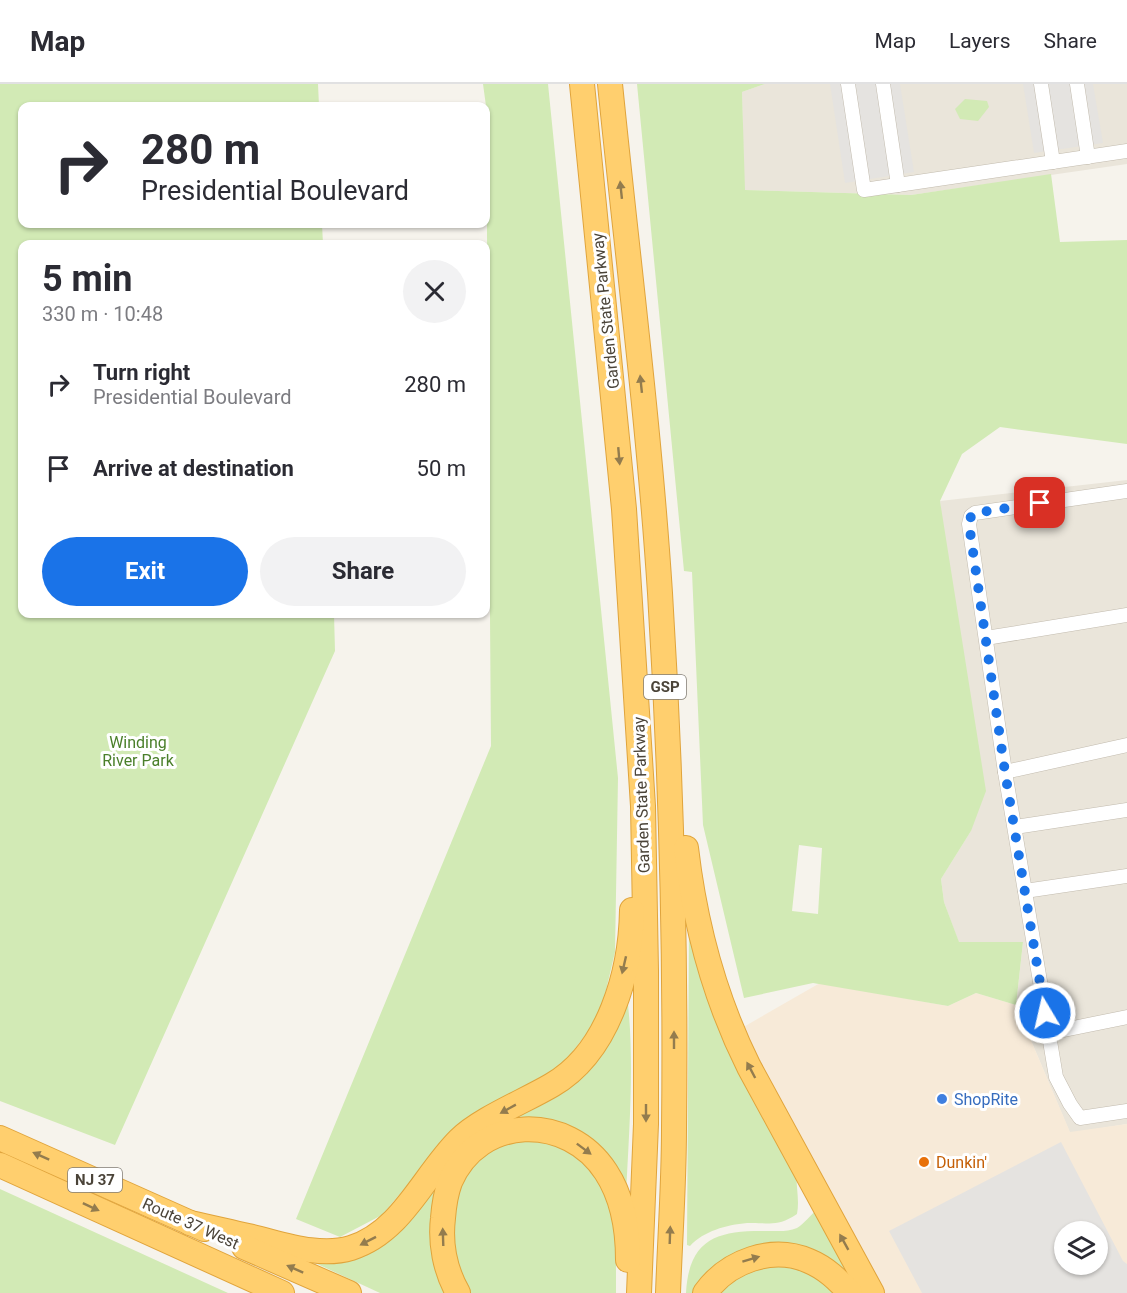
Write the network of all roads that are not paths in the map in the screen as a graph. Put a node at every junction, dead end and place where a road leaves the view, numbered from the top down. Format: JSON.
{"nodes":[{"id":1,"x":582,"y":84,"type":"edge"},
{"id":2,"x":610,"y":84,"type":"edge"},
{"id":3,"x":848,"y":84,"type":"edge"},
{"id":4,"x":883,"y":84,"type":"edge"},
{"id":5,"x":1041,"y":84,"type":"edge"},
{"id":6,"x":1077,"y":84,"type":"edge"},
{"id":7,"x":1127,"y":151,"type":"edge"},
{"id":8,"x":1088,"y":157,"type":"junction"},
{"id":9,"x":1053,"y":162,"type":"junction"},
{"id":10,"x":898,"y":185,"type":"junction"},
{"id":11,"x":645,"y":420,"type":"junction"},
{"id":12,"x":1127,"y":491,"type":"edge"},
{"id":13,"x":632,"y":614,"type":"junction"},
{"id":14,"x":1127,"y":615,"type":"edge"},
{"id":15,"x":986,"y":638,"type":"junction"},
{"id":16,"x":1127,"y":745,"type":"edge"},
{"id":17,"x":1005,"y":772,"type":"junction"},
{"id":18,"x":1127,"y":810,"type":"edge"},
{"id":19,"x":1015,"y":827,"type":"junction"},
{"id":20,"x":1127,"y":876,"type":"edge"},
{"id":21,"x":1025,"y":891,"type":"junction"},
{"id":22,"x":1127,"y":1017,"type":"edge"},
{"id":23,"x":1048,"y":1033,"type":"junction"},
{"id":24,"x":1127,"y":1111,"type":"edge"},
{"id":25,"x":0,"y":1138,"type":"edge"},
{"id":26,"x":0,"y":1165,"type":"edge"},
{"id":27,"x":190,"y":1223,"type":"junction"},
{"id":28,"x":181,"y":1248,"type":"junction"},
{"id":29,"x":251,"y":1293,"type":"edge"},
{"id":30,"x":282,"y":1293,"type":"edge"},
{"id":31,"x":349,"y":1293,"type":"edge"},
{"id":32,"x":458,"y":1293,"type":"edge"},
{"id":33,"x":627,"y":1293,"type":"edge"},
{"id":34,"x":639,"y":1293,"type":"edge"},
{"id":35,"x":668,"y":1293,"type":"edge"},
{"id":36,"x":705,"y":1293,"type":"edge"},
{"id":37,"x":850,"y":1293,"type":"edge"},
{"id":38,"x":872,"y":1293,"type":"edge"}],
"edges":[{"from":1,"to":13,"type":"highway","name":"Garden State Parkway","number":"GSP","one_way":true},
{"from":11,"to":2,"type":"highway","name":"Garden State Parkway","number":"GSP","one_way":true},
{"from":3,"to":10,"type":"street"},
{"from":4,"to":10,"type":"street"},
{"from":5,"to":9,"type":"street"},
{"from":6,"to":8,"type":"street"},
{"from":7,"to":8,"type":"street"},
{"from":8,"to":9,"type":"street"},
{"from":9,"to":10,"type":"street"},
{"from":35,"to":11,"type":"highway","name":"Garden State Parkway","number":"GSP","one_way":true},
{"from":38,"to":11,"type":"highway","one_way":true},
{"from":12,"to":15,"type":"street"},
{"from":13,"to":27,"type":"highway","one_way":true},
{"from":13,"to":34,"type":"highway","name":"Garden State Parkway","number":"GSP","one_way":true},
{"from":14,"to":15,"type":"street"},
{"from":15,"to":17,"type":"street"},
{"from":16,"to":17,"type":"street"},
{"from":17,"to":19,"type":"street"},
{"from":18,"to":19,"type":"street"},
{"from":19,"to":21,"type":"street"},
{"from":20,"to":21,"type":"street"},
{"from":21,"to":23,"type":"street"},
{"from":22,"to":23,"type":"street"},
{"from":23,"to":24,"type":"street"},
{"from":27,"to":25,"type":"highway","name":"Route 37 West","number":"NJ 37","one_way":true},
{"from":26,"to":28,"type":"highway","name":"Route 37 West","number":"NJ 37","one_way":true},
{"from":31,"to":27,"type":"highway","name":"Route 37 West","number":"NJ 37","one_way":true},
{"from":28,"to":29,"type":"highway"},
{"from":28,"to":30,"type":"highway","name":"Route 37 West","number":"NJ 37"},
{"from":32,"to":33,"type":"highway","one_way":true},
{"from":36,"to":37,"type":"highway","one_way":true}]}
